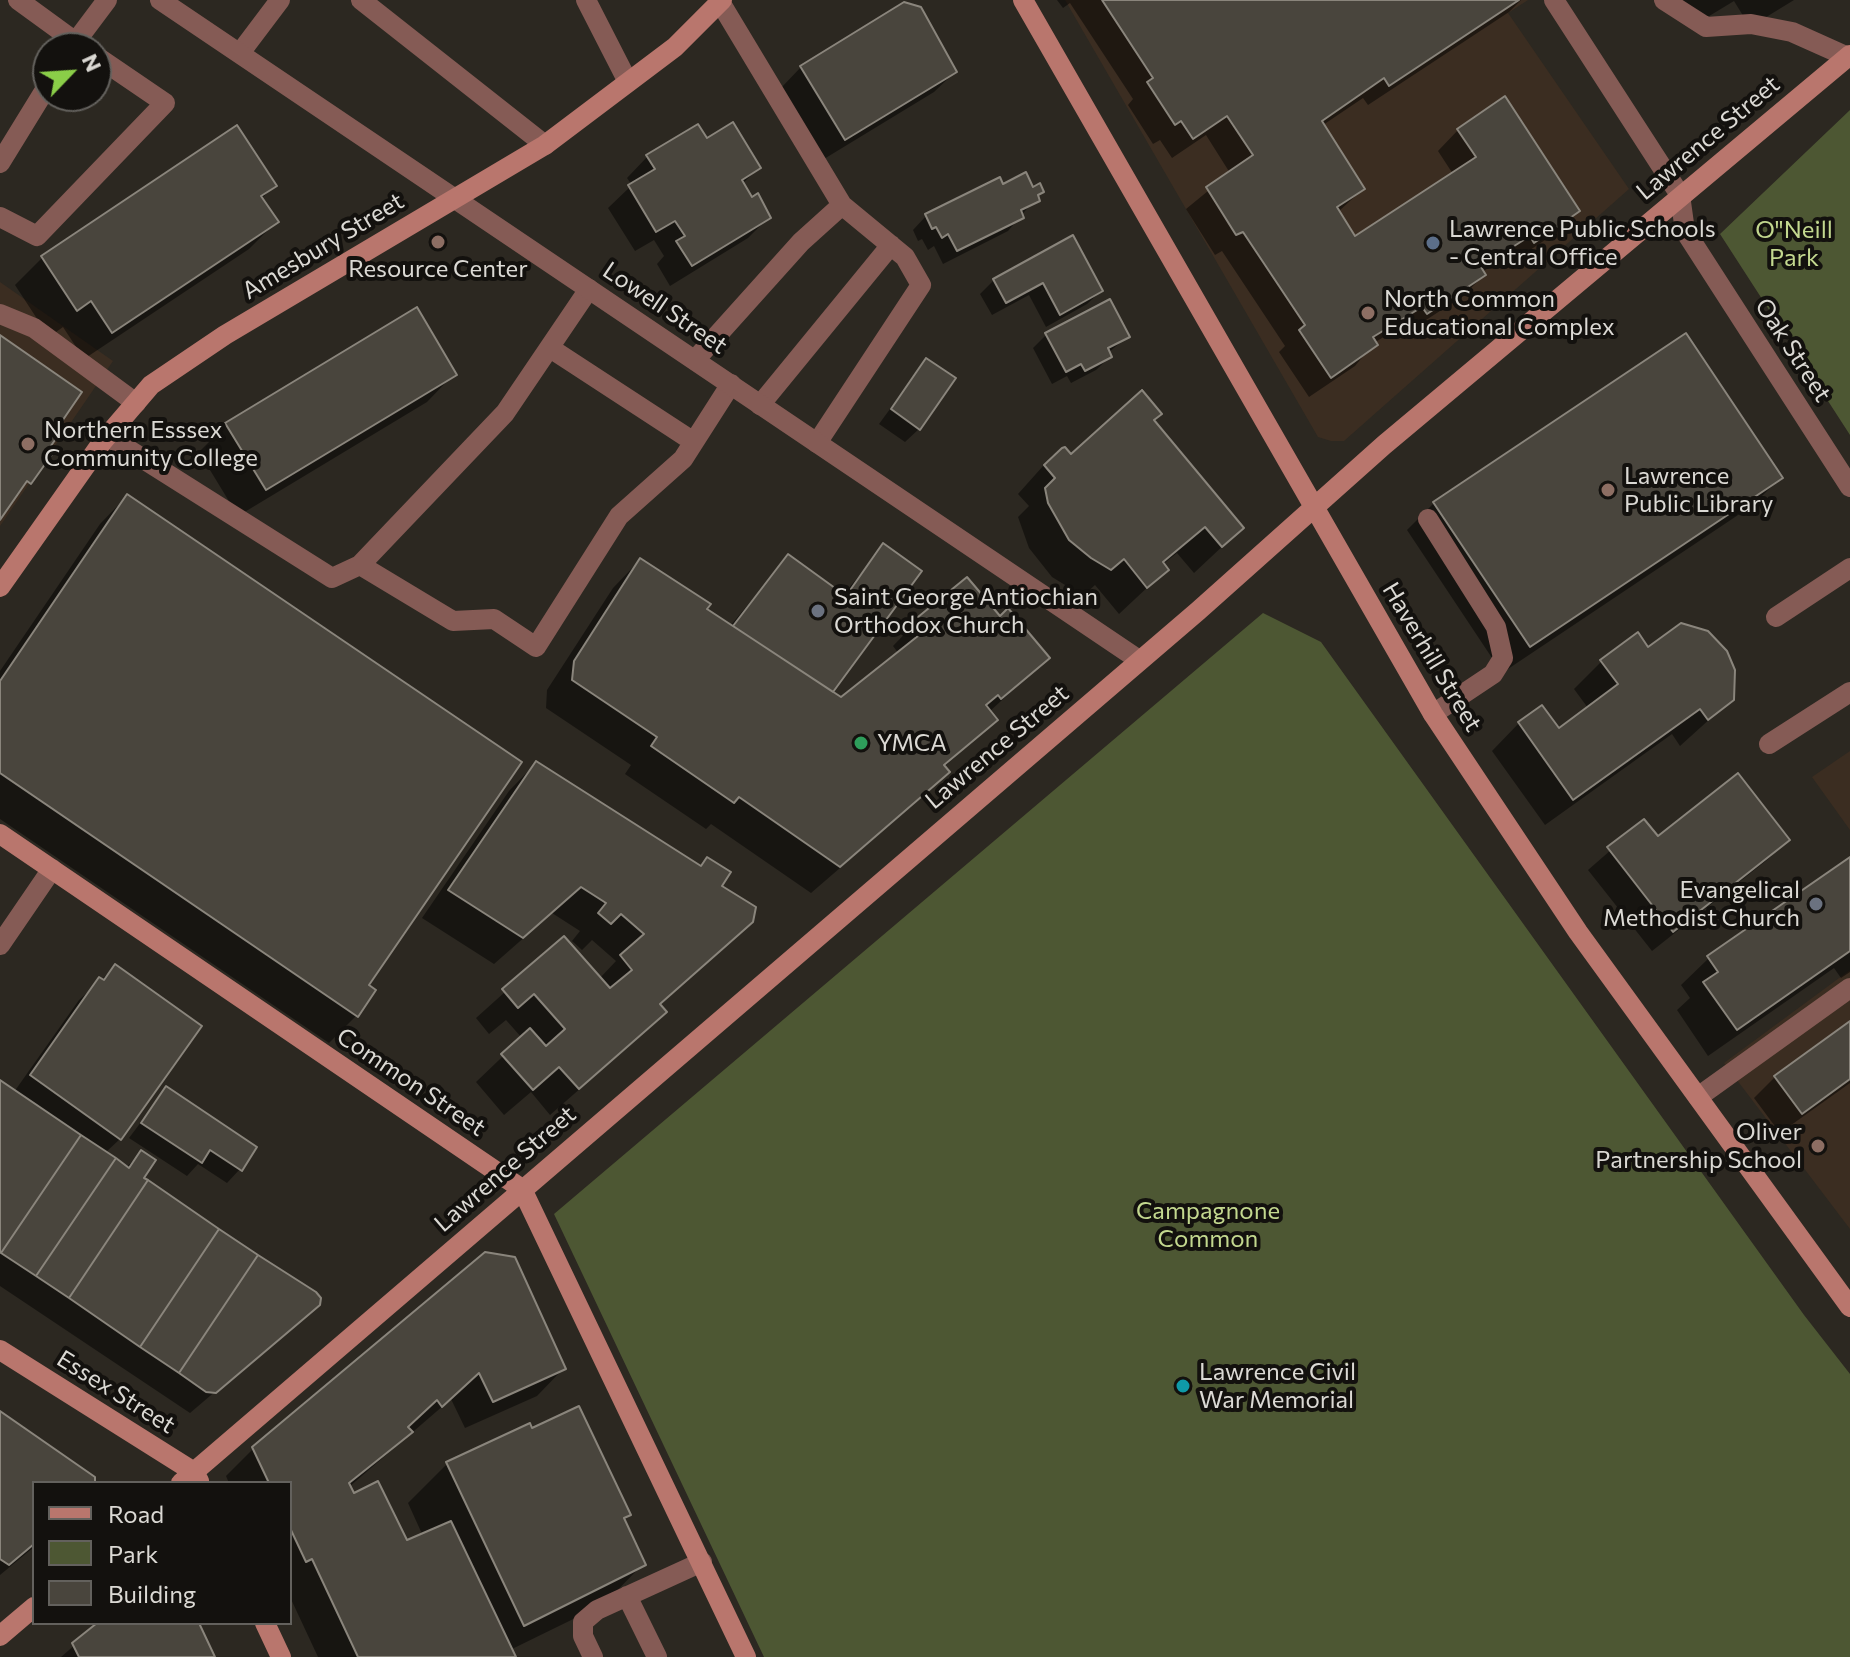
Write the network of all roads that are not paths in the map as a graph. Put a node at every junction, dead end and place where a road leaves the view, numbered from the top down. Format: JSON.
{"nodes":[{"id":1,"x":18,"y":0,"type":"edge"},
{"id":2,"x":107,"y":0,"type":"edge"},
{"id":3,"x":160,"y":0,"type":"edge"},
{"id":4,"x":280,"y":0,"type":"edge"},
{"id":5,"x":361,"y":0,"type":"edge"},
{"id":6,"x":586,"y":0,"type":"edge"},
{"id":7,"x":1023,"y":0,"type":"edge"},
{"id":8,"x":1554,"y":0,"type":"edge"},
{"id":9,"x":1664,"y":0,"type":"edge"},
{"id":10,"x":721,"y":1,"type":"edge"},
{"id":11,"x":59,"y":32,"type":"edge"},
{"id":12,"x":86,"y":32,"type":"edge"},
{"id":13,"x":240,"y":53,"type":"junction"},
{"id":14,"x":1849,"y":56,"type":"edge"},
{"id":15,"x":112,"y":67,"type":"edge"},
{"id":16,"x":628,"y":82,"type":"junction"},
{"id":17,"x":32,"y":111,"type":"edge"},
{"id":18,"x":545,"y":145,"type":"junction"},
{"id":19,"x":0,"y":163,"type":"edge"},
{"id":20,"x":1680,"y":195,"type":"junction"},
{"id":21,"x":455,"y":198,"type":"junction"},
{"id":22,"x":842,"y":205,"type":"junction"},
{"id":23,"x":0,"y":217,"type":"edge"},
{"id":24,"x":891,"y":245,"type":"junction"},
{"id":25,"x":589,"y":289,"type":"junction"},
{"id":26,"x":0,"y":314,"type":"edge"},
{"id":27,"x":550,"y":348,"type":"junction"},
{"id":28,"x":695,"y":360,"type":"junction"},
{"id":29,"x":731,"y":384,"type":"junction"},
{"id":30,"x":136,"y":403,"type":"junction"},
{"id":31,"x":760,"y":405,"type":"junction"},
{"id":32,"x":107,"y":436,"type":"junction"},
{"id":33,"x":694,"y":442,"type":"junction"},
{"id":34,"x":817,"y":443,"type":"junction"},
{"id":35,"x":1850,"y":487,"type":"edge"},
{"id":36,"x":1314,"y":508,"type":"junction"},
{"id":37,"x":1428,"y":519,"type":"dead end"},
{"id":38,"x":360,"y":565,"type":"junction"},
{"id":39,"x":1850,"y":568,"type":"edge"},
{"id":40,"x":0,"y":587,"type":"edge"},
{"id":41,"x":1776,"y":617,"type":"dead end"},
{"id":42,"x":1139,"y":660,"type":"junction"},
{"id":43,"x":1850,"y":692,"type":"edge"},
{"id":44,"x":1433,"y":714,"type":"junction"},
{"id":45,"x":1769,"y":744,"type":"dead end"},
{"id":46,"x":0,"y":834,"type":"edge"},
{"id":47,"x":52,"y":869,"type":"junction"},
{"id":48,"x":0,"y":945,"type":"edge"},
{"id":49,"x":1850,"y":988,"type":"edge"},
{"id":50,"x":1698,"y":1097,"type":"junction"},
{"id":51,"x":522,"y":1189,"type":"junction"},
{"id":52,"x":1850,"y":1307,"type":"edge"},
{"id":53,"x":0,"y":1350,"type":"edge"},
{"id":54,"x":192,"y":1479,"type":"edge"},
{"id":55,"x":702,"y":1562,"type":"junction"},
{"id":56,"x":627,"y":1596,"type":"junction"},
{"id":57,"x":32,"y":1609,"type":"edge"},
{"id":58,"x":266,"y":1625,"type":"edge"},
{"id":59,"x":0,"y":1636,"type":"edge"},
{"id":60,"x":281,"y":1657,"type":"edge"},
{"id":61,"x":593,"y":1657,"type":"edge"},
{"id":62,"x":657,"y":1657,"type":"edge"},
{"id":63,"x":746,"y":1657,"type":"edge"}],
"edges":[{"from":1,"to":11,"type":"street"},
{"from":2,"to":12,"type":"street"},
{"from":3,"to":13,"type":"street","name":"Lowell Street"},
{"from":4,"to":13,"type":"street"},
{"from":5,"to":18,"type":"street"},
{"from":6,"to":16,"type":"street"},
{"from":7,"to":36,"type":"main road","name":"Haverhill Street"},
{"from":8,"to":20,"type":"street"},
{"from":9,"to":14,"type":"street"},
{"from":10,"to":16,"type":"main road","name":"Amesbury Street"},
{"from":10,"to":22,"type":"street"},
{"from":13,"to":21,"type":"street","name":"Lowell Street"},
{"from":14,"to":20,"type":"main road","name":"Lawrence Street"},
{"from":15,"to":23,"type":"street"},
{"from":16,"to":18,"type":"main road","name":"Amesbury Street"},
{"from":17,"to":19,"type":"street"},
{"from":18,"to":21,"type":"main road","name":"Amesbury Street"},
{"from":20,"to":35,"type":"street","name":"Oak Street"},
{"from":20,"to":36,"type":"main road","name":"Lawrence Street"},
{"from":21,"to":25,"type":"street","name":"Lowell Street"},
{"from":21,"to":30,"type":"main road","name":"Amesbury Street"},
{"from":22,"to":24,"type":"street"},
{"from":22,"to":28,"type":"street"},
{"from":24,"to":31,"type":"street"},
{"from":24,"to":34,"type":"street"},
{"from":25,"to":27,"type":"street"},
{"from":25,"to":28,"type":"street","name":"Lowell Street"},
{"from":26,"to":30,"type":"street"},
{"from":27,"to":33,"type":"street"},
{"from":27,"to":38,"type":"street"},
{"from":28,"to":29,"type":"street","name":"Lowell Street"},
{"from":29,"to":31,"type":"street","name":"Lowell Street"},
{"from":29,"to":33,"type":"street"},
{"from":30,"to":32,"type":"main road","name":"Amesbury Street"},
{"from":31,"to":34,"type":"street","name":"Lowell Street"},
{"from":32,"to":38,"type":"street"},
{"from":32,"to":40,"type":"main road","name":"Amesbury Street"},
{"from":33,"to":38,"type":"street"},
{"from":34,"to":42,"type":"street","name":"Lowell Street"},
{"from":36,"to":42,"type":"main road","name":"Lawrence Street"},
{"from":36,"to":44,"type":"main road","name":"Haverhill Street"},
{"from":37,"to":44,"type":"street"},
{"from":39,"to":41,"type":"street"},
{"from":42,"to":51,"type":"main road","name":"Lawrence Street"},
{"from":43,"to":45,"type":"street"},
{"from":44,"to":50,"type":"main road","name":"Haverhill Street"},
{"from":46,"to":47,"type":"main road","name":"Common Street"},
{"from":47,"to":48,"type":"street"},
{"from":47,"to":51,"type":"main road","name":"Common Street"},
{"from":49,"to":50,"type":"street"},
{"from":50,"to":52,"type":"main road","name":"Haverhill Street"},
{"from":51,"to":54,"type":"main road","name":"Lawrence Street"},
{"from":51,"to":55,"type":"main road","name":"Common Street"},
{"from":53,"to":54,"type":"main road","name":"Essex Street"},
{"from":55,"to":56,"type":"street"},
{"from":55,"to":63,"type":"main road","name":"Common Street"},
{"from":56,"to":61,"type":"street"},
{"from":56,"to":62,"type":"street"},
{"from":57,"to":59,"type":"main road"},
{"from":58,"to":60,"type":"main road"}]}
